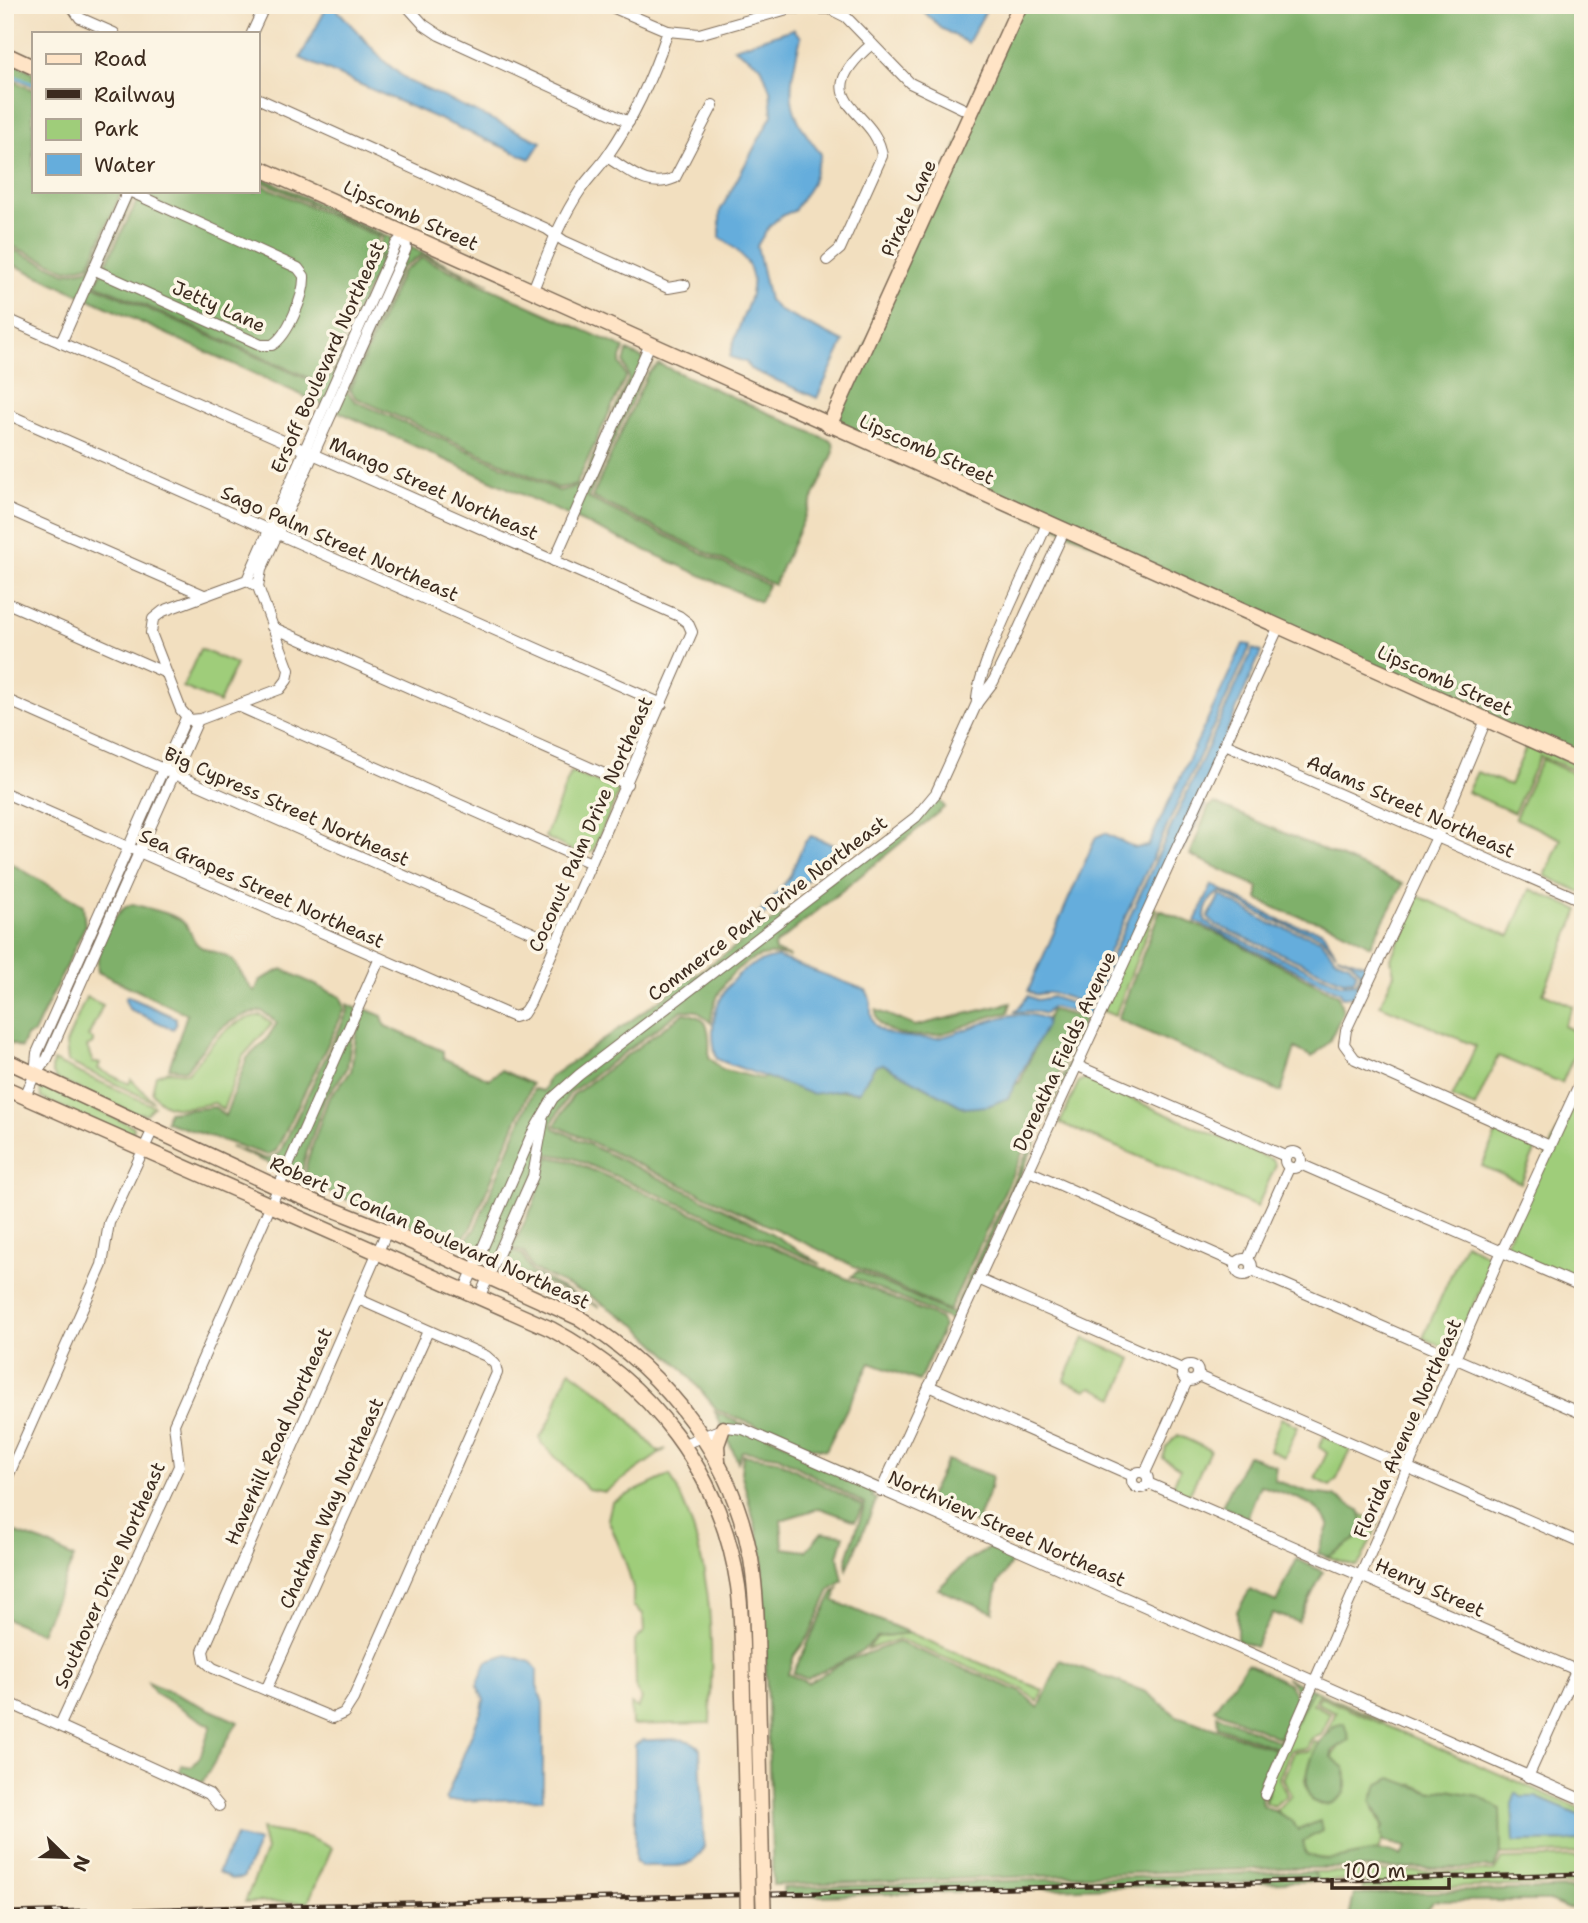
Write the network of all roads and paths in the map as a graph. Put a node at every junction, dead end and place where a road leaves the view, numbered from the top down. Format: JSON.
{"nodes":[{"id":1,"x":71,"y":5,"type":"edge"},
{"id":2,"x":265,"y":5,"type":"edge"},
{"id":3,"x":406,"y":5,"type":"edge"},
{"id":4,"x":607,"y":5,"type":"edge"},
{"id":5,"x":1020,"y":5,"type":"edge"},
{"id":6,"x":812,"y":6,"type":"edge"},
{"id":7,"x":668,"y":31,"type":"junction"},
{"id":8,"x":112,"y":32,"type":"edge"},
{"id":9,"x":252,"y":32,"type":"edge"},
{"id":10,"x":872,"y":44,"type":"junction"},
{"id":11,"x":5,"y":54,"type":"edge"},
{"id":12,"x":32,"y":67,"type":"edge"},
{"id":13,"x":259,"y":99,"type":"edge"},
{"id":14,"x":713,"y":105,"type":"dead end"},
{"id":15,"x":972,"y":113,"type":"junction"},
{"id":16,"x":629,"y":122,"type":"junction"},
{"id":17,"x":607,"y":157,"type":"junction"},
{"id":18,"x":259,"y":168,"type":"edge"},
{"id":19,"x":128,"y":192,"type":"edge"},
{"id":20,"x":130,"y":192,"type":"edge"},
{"id":21,"x":405,"y":234,"type":"junction"},
{"id":22,"x":555,"y":234,"type":"junction"},
{"id":23,"x":827,"y":260,"type":"dead end"},
{"id":24,"x":93,"y":270,"type":"junction"},
{"id":25,"x":685,"y":285,"type":"dead end"},
{"id":26,"x":533,"y":290,"type":"junction"},
{"id":27,"x":5,"y":318,"type":"edge"},
{"id":28,"x":61,"y":343,"type":"junction"},
{"id":29,"x":650,"y":344,"type":"junction"},
{"id":30,"x":5,"y":413,"type":"edge"},
{"id":31,"x":829,"y":426,"type":"junction"},
{"id":32,"x":309,"y":451,"type":"junction"},
{"id":33,"x":5,"y":508,"type":"edge"},
{"id":34,"x":1047,"y":523,"type":"junction"},
{"id":35,"x":1064,"y":531,"type":"junction"},
{"id":36,"x":273,"y":533,"type":"junction"},
{"id":37,"x":554,"y":561,"type":"junction"},
{"id":38,"x":247,"y":580,"type":"junction"},
{"id":39,"x":258,"y":587,"type":"junction"},
{"id":40,"x":204,"y":596,"type":"junction"},
{"id":41,"x":5,"y":602,"type":"edge"},
{"id":42,"x":1279,"y":626,"type":"junction"},
{"id":43,"x":272,"y":627,"type":"junction"},
{"id":44,"x":691,"y":628,"type":"joint"},
{"id":45,"x":998,"y":654,"type":"junction"},
{"id":46,"x":166,"y":673,"type":"junction"},
{"id":47,"x":5,"y":699,"type":"edge"},
{"id":48,"x":977,"y":703,"type":"junction"},
{"id":49,"x":662,"y":704,"type":"junction"},
{"id":50,"x":238,"y":706,"type":"junction"},
{"id":51,"x":186,"y":718,"type":"junction"},
{"id":52,"x":198,"y":720,"type":"junction"},
{"id":53,"x":1486,"y":720,"type":"junction"},
{"id":54,"x":1225,"y":744,"type":"junction"},
{"id":55,"x":1583,"y":763,"type":"edge"},
{"id":56,"x":162,"y":770,"type":"junction"},
{"id":57,"x":173,"y":774,"type":"junction"},
{"id":58,"x":627,"y":784,"type":"junction"},
{"id":59,"x":5,"y":793,"type":"edge"},
{"id":60,"x":1437,"y":837,"type":"junction"},
{"id":61,"x":128,"y":846,"type":"junction"},
{"id":62,"x":139,"y":851,"type":"junction"},
{"id":63,"x":591,"y":863,"type":"junction"},
{"id":64,"x":1583,"y":901,"type":"edge"},
{"id":65,"x":556,"y":943,"type":"junction"},
{"id":66,"x":379,"y":960,"type":"junction"},
{"id":67,"x":504,"y":1015,"type":"joint"},
{"id":68,"x":5,"y":1060,"type":"edge"},
{"id":69,"x":1077,"y":1066,"type":"junction"},
{"id":70,"x":35,"y":1074,"type":"junction"},
{"id":71,"x":1583,"y":1076,"type":"edge"},
{"id":72,"x":5,"y":1088,"type":"edge"},
{"id":73,"x":25,"y":1096,"type":"junction"},
{"id":74,"x":545,"y":1114,"type":"junction"},
{"id":75,"x":153,"y":1129,"type":"junction"},
{"id":76,"x":1550,"y":1146,"type":"junction"},
{"id":77,"x":143,"y":1150,"type":"junction"},
{"id":78,"x":1285,"y":1156,"type":"junction"},
{"id":79,"x":1300,"y":1164,"type":"junction"},
{"id":80,"x":1289,"y":1168,"type":"junction"},
{"id":81,"x":1028,"y":1171,"type":"junction"},
{"id":82,"x":277,"y":1187,"type":"junction"},
{"id":83,"x":508,"y":1190,"type":"junction"},
{"id":84,"x":525,"y":1196,"type":"junction"},
{"id":85,"x":272,"y":1206,"type":"junction"},
{"id":86,"x":387,"y":1231,"type":"junction"},
{"id":87,"x":1502,"y":1251,"type":"junction"},
{"id":88,"x":378,"y":1252,"type":"junction"},
{"id":89,"x":1248,"y":1259,"type":"junction"},
{"id":90,"x":1236,"y":1263,"type":"junction"},
{"id":91,"x":473,"y":1269,"type":"junction"},
{"id":92,"x":1252,"y":1270,"type":"junction"},
{"id":93,"x":489,"y":1276,"type":"junction"},
{"id":94,"x":978,"y":1279,"type":"junction"},
{"id":95,"x":1583,"y":1287,"type":"edge"},
{"id":96,"x":464,"y":1291,"type":"junction"},
{"id":97,"x":480,"y":1297,"type":"junction"},
{"id":98,"x":358,"y":1299,"type":"junction"},
{"id":99,"x":428,"y":1331,"type":"junction"},
{"id":100,"x":1457,"y":1360,"type":"junction"},
{"id":101,"x":1182,"y":1369,"type":"junction"},
{"id":102,"x":1198,"y":1377,"type":"junction"},
{"id":103,"x":1186,"y":1381,"type":"junction"},
{"id":104,"x":929,"y":1386,"type":"junction"},
{"id":105,"x":1583,"y":1414,"type":"edge"},
{"id":106,"x":723,"y":1428,"type":"junction"},
{"id":107,"x":703,"y":1435,"type":"junction"},
{"id":108,"x":684,"y":1444,"type":"junction"},
{"id":109,"x":718,"y":1462,"type":"junction"},
{"id":110,"x":1409,"y":1468,"type":"junction"},
{"id":111,"x":1132,"y":1476,"type":"junction"},
{"id":112,"x":1146,"y":1478,"type":"junction"},
{"id":113,"x":5,"y":1483,"type":"edge"},
{"id":114,"x":881,"y":1491,"type":"junction"},
{"id":115,"x":1583,"y":1544,"type":"edge"},
{"id":116,"x":1360,"y":1575,"type":"junction"},
{"id":117,"x":1583,"y":1655,"type":"edge"},
{"id":118,"x":1579,"y":1672,"type":"edge"},
{"id":119,"x":1314,"y":1683,"type":"junction"},
{"id":120,"x":266,"y":1690,"type":"junction"},
{"id":121,"x":5,"y":1701,"type":"edge"},
{"id":122,"x":60,"y":1725,"type":"junction"},
{"id":123,"x":1528,"y":1777,"type":"junction"},
{"id":124,"x":1265,"y":1795,"type":"dead end"},
{"id":125,"x":1583,"y":1800,"type":"edge"},
{"id":126,"x":219,"y":1806,"type":"dead end"},
{"id":127,"x":748,"y":1918,"type":"edge"},
{"id":128,"x":764,"y":1918,"type":"edge"}],
"edges":[{"from":1,"to":8,"type":"street"},
{"from":2,"to":9,"type":"street"},
{"from":3,"to":16,"type":"street"},
{"from":4,"to":7,"type":"street"},
{"from":5,"to":15,"type":"main road","name":"Pirate Lane"},
{"from":6,"to":7,"type":"street"},
{"from":6,"to":10,"type":"street"},
{"from":7,"to":16,"type":"street"},
{"from":10,"to":15,"type":"street"},
{"from":10,"to":23,"type":"street"},
{"from":11,"to":12,"type":"main road"},
{"from":13,"to":22,"type":"street"},
{"from":14,"to":17,"type":"street"},
{"from":15,"to":31,"type":"main road","name":"Pirate Lane"},
{"from":16,"to":17,"type":"street"},
{"from":17,"to":22,"type":"street"},
{"from":18,"to":21,"type":"main road","name":"Lipscomb Street"},
{"from":19,"to":24,"type":"street"},
{"from":20,"to":24,"type":"street","name":"Jetty Lane"},
{"from":21,"to":26,"type":"main road","name":"Lipscomb Street"},
{"from":21,"to":32,"type":"street","name":"Ersoff Boulevard Northeast"},
{"from":22,"to":25,"type":"street"},
{"from":22,"to":26,"type":"street"},
{"from":24,"to":28,"type":"street"},
{"from":26,"to":29,"type":"main road","name":"Lipscomb Street"},
{"from":27,"to":28,"type":"street","name":"Mango Street Northeast"},
{"from":28,"to":32,"type":"street","name":"Mango Street Northeast"},
{"from":29,"to":31,"type":"main road","name":"Lipscomb Street"},
{"from":29,"to":37,"type":"street"},
{"from":30,"to":36,"type":"street","name":"Sago Palm Street Northeast"},
{"from":31,"to":34,"type":"main road","name":"Lipscomb Street"},
{"from":32,"to":36,"type":"street","name":"Ersoff Boulevard Northeast"},
{"from":32,"to":37,"type":"street","name":"Mango Street Northeast"},
{"from":33,"to":40,"type":"street"},
{"from":34,"to":35,"type":"main road","name":"Lipscomb Street"},
{"from":34,"to":45,"type":"street","name":"Commerce Park Drive Northeast"},
{"from":35,"to":42,"type":"main road","name":"Lipscomb Street"},
{"from":35,"to":45,"type":"street","name":"Commerce Park Drive Northeast"},
{"from":36,"to":38,"type":"street","name":"Ersoff Boulevard Northeast"},
{"from":36,"to":39,"type":"street","name":"Ersoff Boulevard Northeast"},
{"from":36,"to":49,"type":"street","name":"Sago Palm Street Northeast"},
{"from":37,"to":44,"type":"street","name":"Mango Street Northeast"},
{"from":38,"to":39,"type":"street"},
{"from":38,"to":40,"type":"street"},
{"from":39,"to":43,"type":"street"},
{"from":40,"to":46,"type":"street"},
{"from":41,"to":46,"type":"street"},
{"from":42,"to":53,"type":"main road","name":"Lipscomb Street"},
{"from":42,"to":54,"type":"street","name":"Doreatha Fields Avenue"},
{"from":43,"to":50,"type":"street"},
{"from":43,"to":58,"type":"street"},
{"from":44,"to":49,"type":"street","name":"Coconut Palm Drive Northeast"},
{"from":45,"to":48,"type":"street","name":"Commerce Park Drive Northeast"},
{"from":45,"to":48,"type":"street","name":"Commerce Park Drive Northeast"},
{"from":46,"to":51,"type":"street"},
{"from":47,"to":56,"type":"street","name":"Big Cypress Street Northeast"},
{"from":48,"to":74,"type":"street","name":"Commerce Park Drive Northeast"},
{"from":49,"to":58,"type":"street","name":"Coconut Palm Drive Northeast"},
{"from":50,"to":52,"type":"street"},
{"from":50,"to":63,"type":"street"},
{"from":51,"to":52,"type":"street"},
{"from":51,"to":56,"type":"street"},
{"from":52,"to":57,"type":"street"},
{"from":53,"to":55,"type":"main road","name":"Lipscomb Street"},
{"from":53,"to":60,"type":"street"},
{"from":54,"to":60,"type":"street","name":"Adams Street Northeast"},
{"from":54,"to":69,"type":"street","name":"Doreatha Fields Avenue"},
{"from":56,"to":57,"type":"street","name":"Big Cypress Street Northeast"},
{"from":56,"to":61,"type":"street"},
{"from":57,"to":62,"type":"street"},
{"from":57,"to":65,"type":"street","name":"Big Cypress Street Northeast"},
{"from":58,"to":63,"type":"street","name":"Coconut Palm Drive Northeast"},
{"from":59,"to":61,"type":"street","name":"Sea Grapes Street Northeast"},
{"from":60,"to":64,"type":"street","name":"Adams Street Northeast"},
{"from":60,"to":76,"type":"street"},
{"from":61,"to":62,"type":"street","name":"Sea Grapes Street Northeast"},
{"from":61,"to":70,"type":"street"},
{"from":62,"to":66,"type":"street","name":"Sea Grapes Street Northeast"},
{"from":62,"to":70,"type":"street"},
{"from":63,"to":65,"type":"street","name":"Coconut Palm Drive Northeast"},
{"from":65,"to":67,"type":"street","name":"Coconut Palm Drive Northeast"},
{"from":66,"to":67,"type":"street","name":"Sea Grapes Street Northeast"},
{"from":66,"to":82,"type":"street","name":"Southover Drive Northeast"},
{"from":68,"to":70,"type":"main road","name":"Robert J Conlan Boulevard Northeast"},
{"from":69,"to":78,"type":"street"},
{"from":69,"to":81,"type":"street","name":"Doreatha Fields Avenue"},
{"from":70,"to":73,"type":"street"},
{"from":70,"to":75,"type":"main road","name":"Robert J Conlan Boulevard Northeast"},
{"from":71,"to":76,"type":"street","name":"Florida Avenue Northeast"},
{"from":72,"to":73,"type":"main road","name":"Robert J Conlan Boulevard Northeast"},
{"from":73,"to":77,"type":"main road","name":"Robert J Conlan Boulevard Northeast"},
{"from":74,"to":83,"type":"street","name":"Commerce Park Drive Northeast"},
{"from":74,"to":84,"type":"street","name":"Commerce Park Drive Northeast"},
{"from":75,"to":77,"type":"street"},
{"from":75,"to":82,"type":"main road","name":"Robert J Conlan Boulevard Northeast"},
{"from":76,"to":87,"type":"street","name":"Florida Avenue Northeast"},
{"from":77,"to":85,"type":"main road","name":"Robert J Conlan Boulevard Northeast"},
{"from":77,"to":113,"type":"street"},
{"from":78,"to":79,"type":"street"},
{"from":78,"to":80,"type":"street"},
{"from":79,"to":80,"type":"street"},
{"from":79,"to":87,"type":"street"},
{"from":80,"to":89,"type":"street"},
{"from":81,"to":90,"type":"street"},
{"from":81,"to":94,"type":"street","name":"Doreatha Fields Avenue"},
{"from":82,"to":85,"type":"street","name":"Southover Drive Northeast"},
{"from":82,"to":86,"type":"main road","name":"Robert J Conlan Boulevard Northeast"},
{"from":83,"to":84,"type":"street"},
{"from":83,"to":91,"type":"street","name":"Commerce Park Drive Northeast"},
{"from":84,"to":93,"type":"street","name":"Commerce Park Drive Northeast"},
{"from":85,"to":88,"type":"main road","name":"Robert J Conlan Boulevard Northeast"},
{"from":85,"to":122,"type":"street","name":"Southover Drive Northeast"},
{"from":86,"to":88,"type":"street","name":"Haverhill Road Northeast"},
{"from":86,"to":91,"type":"main road","name":"Robert J Conlan Boulevard Northeast"},
{"from":87,"to":95,"type":"street"},
{"from":87,"to":100,"type":"street","name":"Florida Avenue Northeast"},
{"from":88,"to":96,"type":"main road","name":"Robert J Conlan Boulevard Northeast"},
{"from":88,"to":98,"type":"street","name":"Haverhill Road Northeast"},
{"from":89,"to":90,"type":"street"},
{"from":89,"to":92,"type":"street"},
{"from":90,"to":92,"type":"street"},
{"from":91,"to":93,"type":"main road","name":"Robert J Conlan Boulevard Northeast"},
{"from":91,"to":96,"type":"street","name":"Commerce Park Drive Northeast"},
{"from":92,"to":100,"type":"street"},
{"from":93,"to":97,"type":"street","name":"Commerce Park Drive Northeast"},
{"from":93,"to":107,"type":"main road","name":"Robert J Conlan Boulevard Northeast"},
{"from":94,"to":101,"type":"street"},
{"from":94,"to":104,"type":"street","name":"Doreatha Fields Avenue"},
{"from":96,"to":97,"type":"main road","name":"Robert J Conlan Boulevard Northeast"},
{"from":97,"to":108,"type":"main road","name":"Robert J Conlan Boulevard Northeast"},
{"from":98,"to":99,"type":"street"},
{"from":98,"to":120,"type":"street","name":"Haverhill Road Northeast"},
{"from":99,"to":120,"type":"street","name":"Chatham Way Northeast"},
{"from":99,"to":120,"type":"street"},
{"from":100,"to":105,"type":"street"},
{"from":100,"to":110,"type":"street","name":"Florida Avenue Northeast"},
{"from":101,"to":102,"type":"street"},
{"from":101,"to":103,"type":"street"},
{"from":102,"to":103,"type":"street"},
{"from":102,"to":110,"type":"street"},
{"from":103,"to":112,"type":"street"},
{"from":104,"to":111,"type":"street"},
{"from":104,"to":114,"type":"street","name":"Doreatha Fields Avenue"},
{"from":106,"to":107,"type":"street"},
{"from":106,"to":109,"type":"main road"},
{"from":106,"to":114,"type":"street","name":"Northview Street Northeast"},
{"from":107,"to":108,"type":"street"},
{"from":107,"to":109,"type":"main road","name":"Robert J Conlan Boulevard Northeast"},
{"from":108,"to":127,"type":"main road","name":"Robert J Conlan Boulevard Northeast","bridge":true},
{"from":109,"to":128,"type":"main road","name":"Robert J Conlan Boulevard Northeast","bridge":true},
{"from":110,"to":115,"type":"street"},
{"from":110,"to":116,"type":"street","name":"Florida Avenue Northeast"},
{"from":111,"to":112,"type":"street"},
{"from":111,"to":112,"type":"street","name":"Henry Street"},
{"from":112,"to":116,"type":"street","name":"Henry Street"},
{"from":114,"to":119,"type":"street","name":"Northview Street Northeast"},
{"from":116,"to":118,"type":"street","name":"Henry Street"},
{"from":116,"to":119,"type":"street","name":"Florida Avenue Northeast"},
{"from":117,"to":118,"type":"street"},
{"from":118,"to":123,"type":"street"},
{"from":119,"to":123,"type":"street","name":"Northview Street Northeast"},
{"from":119,"to":124,"type":"street","name":"Florida Avenue Northeast"},
{"from":121,"to":122,"type":"street"},
{"from":122,"to":126,"type":"street"},
{"from":123,"to":125,"type":"street","name":"Northview Street Northeast"}]}
